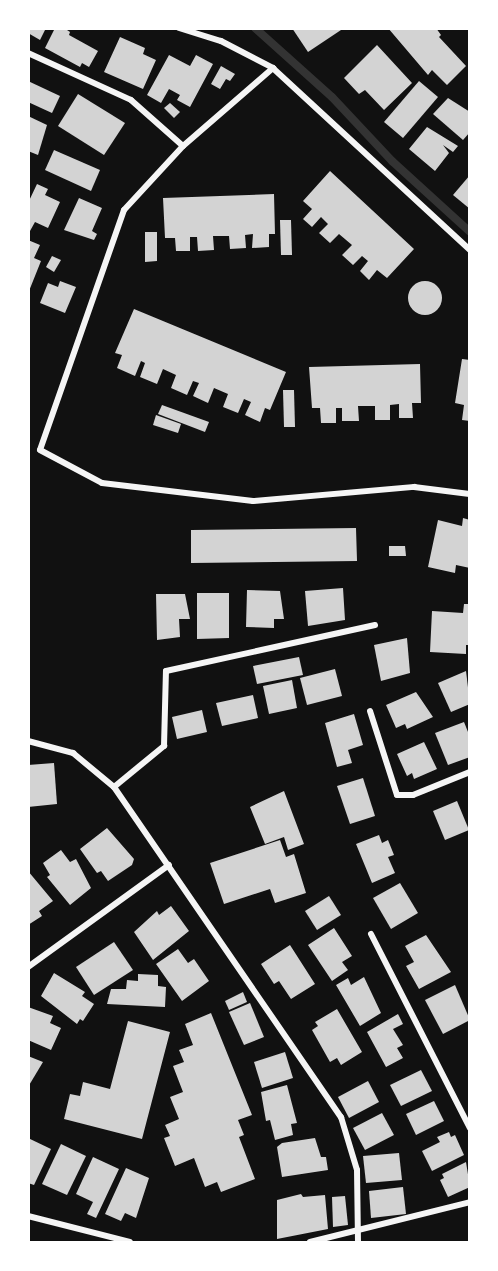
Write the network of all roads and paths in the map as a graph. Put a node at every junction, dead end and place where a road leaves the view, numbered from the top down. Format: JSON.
{"nodes":[{"id":1,"x":180,"y":28,"type":"edge"},
{"id":2,"x":28,"y":52,"type":"edge"},
{"id":3,"x":273,"y":68,"type":"junction"},
{"id":4,"x":183,"y":146,"type":"junction"},
{"id":5,"x":470,"y":250,"type":"edge"},
{"id":6,"x":470,"y":494,"type":"edge"},
{"id":7,"x":375,"y":625,"type":"dead end"},
{"id":8,"x":370,"y":711,"type":"dead end"},
{"id":9,"x":28,"y":741,"type":"edge"},
{"id":10,"x":470,"y":772,"type":"edge"},
{"id":11,"x":114,"y":787,"type":"junction"},
{"id":12,"x":169,"y":865,"type":"junction"},
{"id":13,"x":371,"y":934,"type":"dead end"},
{"id":14,"x":28,"y":967,"type":"edge"},
{"id":15,"x":470,"y":1128,"type":"edge"},
{"id":16,"x":470,"y":1202,"type":"edge"},
{"id":17,"x":28,"y":1216,"type":"edge"},
{"id":18,"x":355,"y":1231,"type":"junction"},
{"id":19,"x":130,"y":1242,"type":"edge"},
{"id":20,"x":310,"y":1242,"type":"edge"},
{"id":21,"x":358,"y":1242,"type":"edge"}],
"edges":[{"from":1,"to":3,"type":"street"},
{"from":2,"to":4,"type":"street"},
{"from":3,"to":4,"type":"street"},
{"from":3,"to":5,"type":"street"},
{"from":4,"to":6,"type":"street"},
{"from":7,"to":11,"type":"street"},
{"from":8,"to":10,"type":"street"},
{"from":9,"to":11,"type":"street"},
{"from":11,"to":12,"type":"street"},
{"from":12,"to":14,"type":"street"},
{"from":12,"to":18,"type":"street"},
{"from":13,"to":15,"type":"street"},
{"from":16,"to":18,"type":"street"},
{"from":17,"to":19,"type":"street"},
{"from":18,"to":20,"type":"street"},
{"from":18,"to":21,"type":"street"}]}
